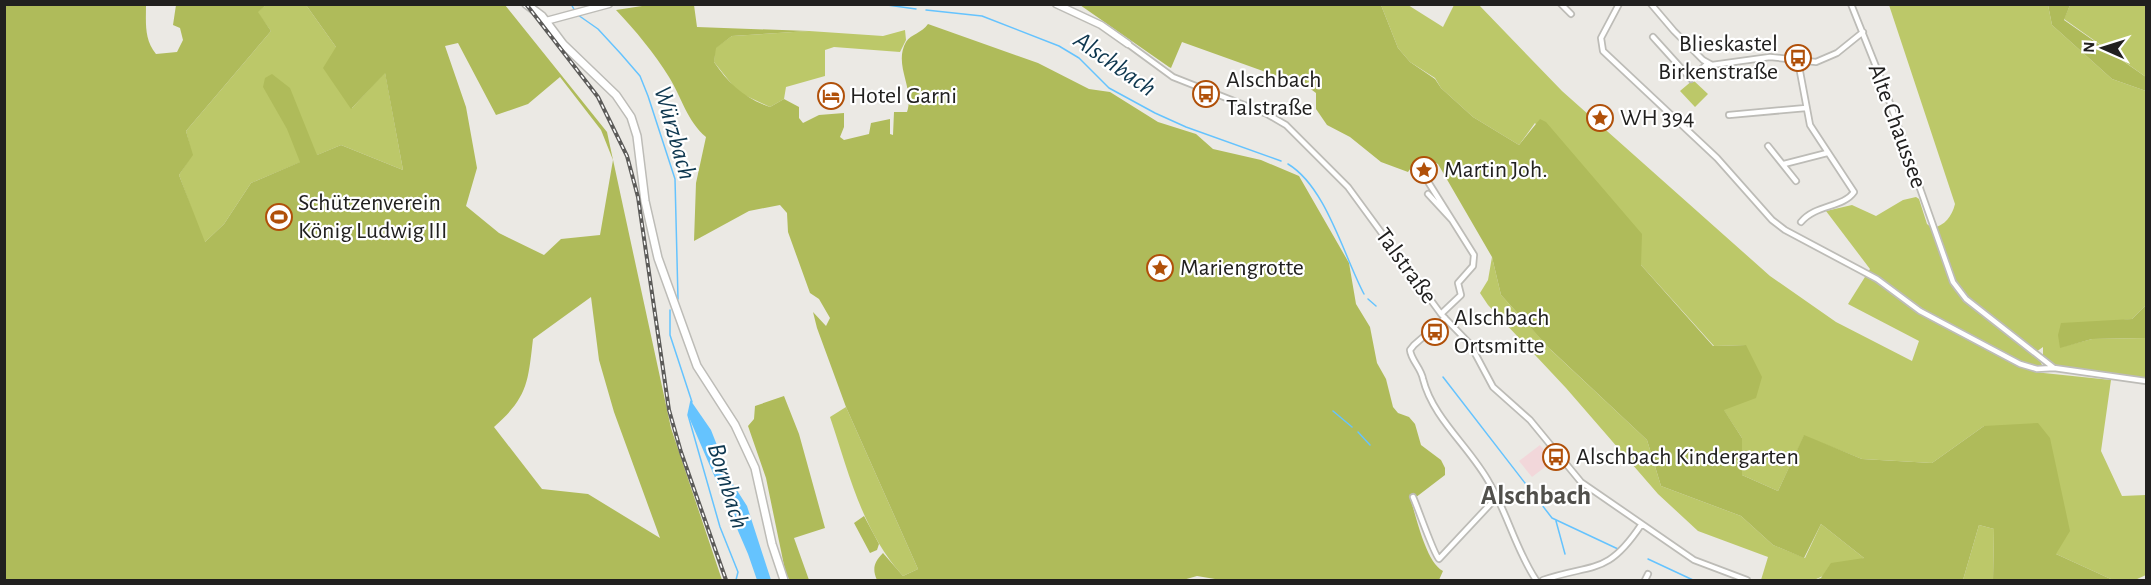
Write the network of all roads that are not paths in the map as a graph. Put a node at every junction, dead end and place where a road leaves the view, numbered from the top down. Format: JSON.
{"nodes":[{"id":1,"x":526,"y":4,"type":"edge"},
{"id":2,"x":609,"y":4,"type":"edge"},
{"id":3,"x":1056,"y":4,"type":"edge"},
{"id":4,"x":1561,"y":4,"type":"edge"},
{"id":5,"x":1651,"y":4,"type":"edge"},
{"id":6,"x":1851,"y":4,"type":"edge"},
{"id":7,"x":1619,"y":5,"type":"edge"},
{"id":8,"x":1571,"y":14,"type":"dead end"},
{"id":9,"x":546,"y":21,"type":"junction"},
{"id":10,"x":1863,"y":32,"type":"junction"},
{"id":11,"x":1653,"y":37,"type":"dead end"},
{"id":12,"x":1128,"y":44,"type":"joint"},
{"id":13,"x":1798,"y":61,"type":"junction"},
{"id":14,"x":1707,"y":64,"type":"junction"},
{"id":15,"x":1806,"y":108,"type":"junction"},
{"id":16,"x":1730,"y":115,"type":"dead end"},
{"id":17,"x":1768,"y":146,"type":"dead end"},
{"id":18,"x":1827,"y":153,"type":"junction"},
{"id":19,"x":1784,"y":165,"type":"junction"},
{"id":20,"x":1420,"y":169,"type":"dead end"},
{"id":21,"x":1796,"y":181,"type":"dead end"},
{"id":22,"x":1428,"y":194,"type":"dead end"},
{"id":23,"x":1454,"y":220,"type":"junction"},
{"id":24,"x":1801,"y":222,"type":"dead end"},
{"id":25,"x":1443,"y":316,"type":"junction"},
{"id":26,"x":2054,"y":369,"type":"junction"},
{"id":27,"x":2146,"y":381,"type":"edge"},
{"id":28,"x":1413,"y":497,"type":"dead end"},
{"id":29,"x":1497,"y":498,"type":"junction"},
{"id":30,"x":1641,"y":525,"type":"junction"},
{"id":31,"x":1722,"y":572,"type":"junction"},
{"id":32,"x":1648,"y":574,"type":"dead end"},
{"id":33,"x":784,"y":580,"type":"edge"},
{"id":34,"x":1536,"y":580,"type":"edge"},
{"id":35,"x":1543,"y":580,"type":"edge"},
{"id":36,"x":1645,"y":580,"type":"edge"},
{"id":37,"x":1720,"y":580,"type":"edge"},
{"id":38,"x":1747,"y":580,"type":"edge"}],
"edges":[{"from":1,"to":9,"type":"main road"},
{"from":2,"to":9,"type":"street"},
{"from":3,"to":12,"type":"street","name":"Talstraße"},
{"from":4,"to":8,"type":"street"},
{"from":5,"to":14,"type":"street"},
{"from":6,"to":10,"type":"street","name":"Alte Chaussee"},
{"from":7,"to":26,"type":"street"},
{"from":9,"to":33,"type":"main road"},
{"from":10,"to":13,"type":"street"},
{"from":10,"to":26,"type":"street","name":"Alte Chaussee"},
{"from":11,"to":14,"type":"street"},
{"from":12,"to":25,"type":"street","name":"Talstraße"},
{"from":13,"to":14,"type":"street"},
{"from":13,"to":15,"type":"street"},
{"from":15,"to":16,"type":"street"},
{"from":15,"to":18,"type":"street"},
{"from":17,"to":19,"type":"street"},
{"from":18,"to":19,"type":"street"},
{"from":18,"to":24,"type":"street"},
{"from":19,"to":21,"type":"street"},
{"from":20,"to":23,"type":"street"},
{"from":22,"to":23,"type":"street"},
{"from":23,"to":25,"type":"street"},
{"from":25,"to":29,"type":"street"},
{"from":25,"to":30,"type":"street","name":"Talstraße"},
{"from":26,"to":27,"type":"street"},
{"from":28,"to":29,"type":"street"},
{"from":29,"to":34,"type":"street"},
{"from":30,"to":31,"type":"street","name":"Talstraße"},
{"from":30,"to":35,"type":"street"},
{"from":31,"to":37,"type":"street"},
{"from":31,"to":38,"type":"street","name":"Talstraße"},
{"from":32,"to":36,"type":"street"}]}
